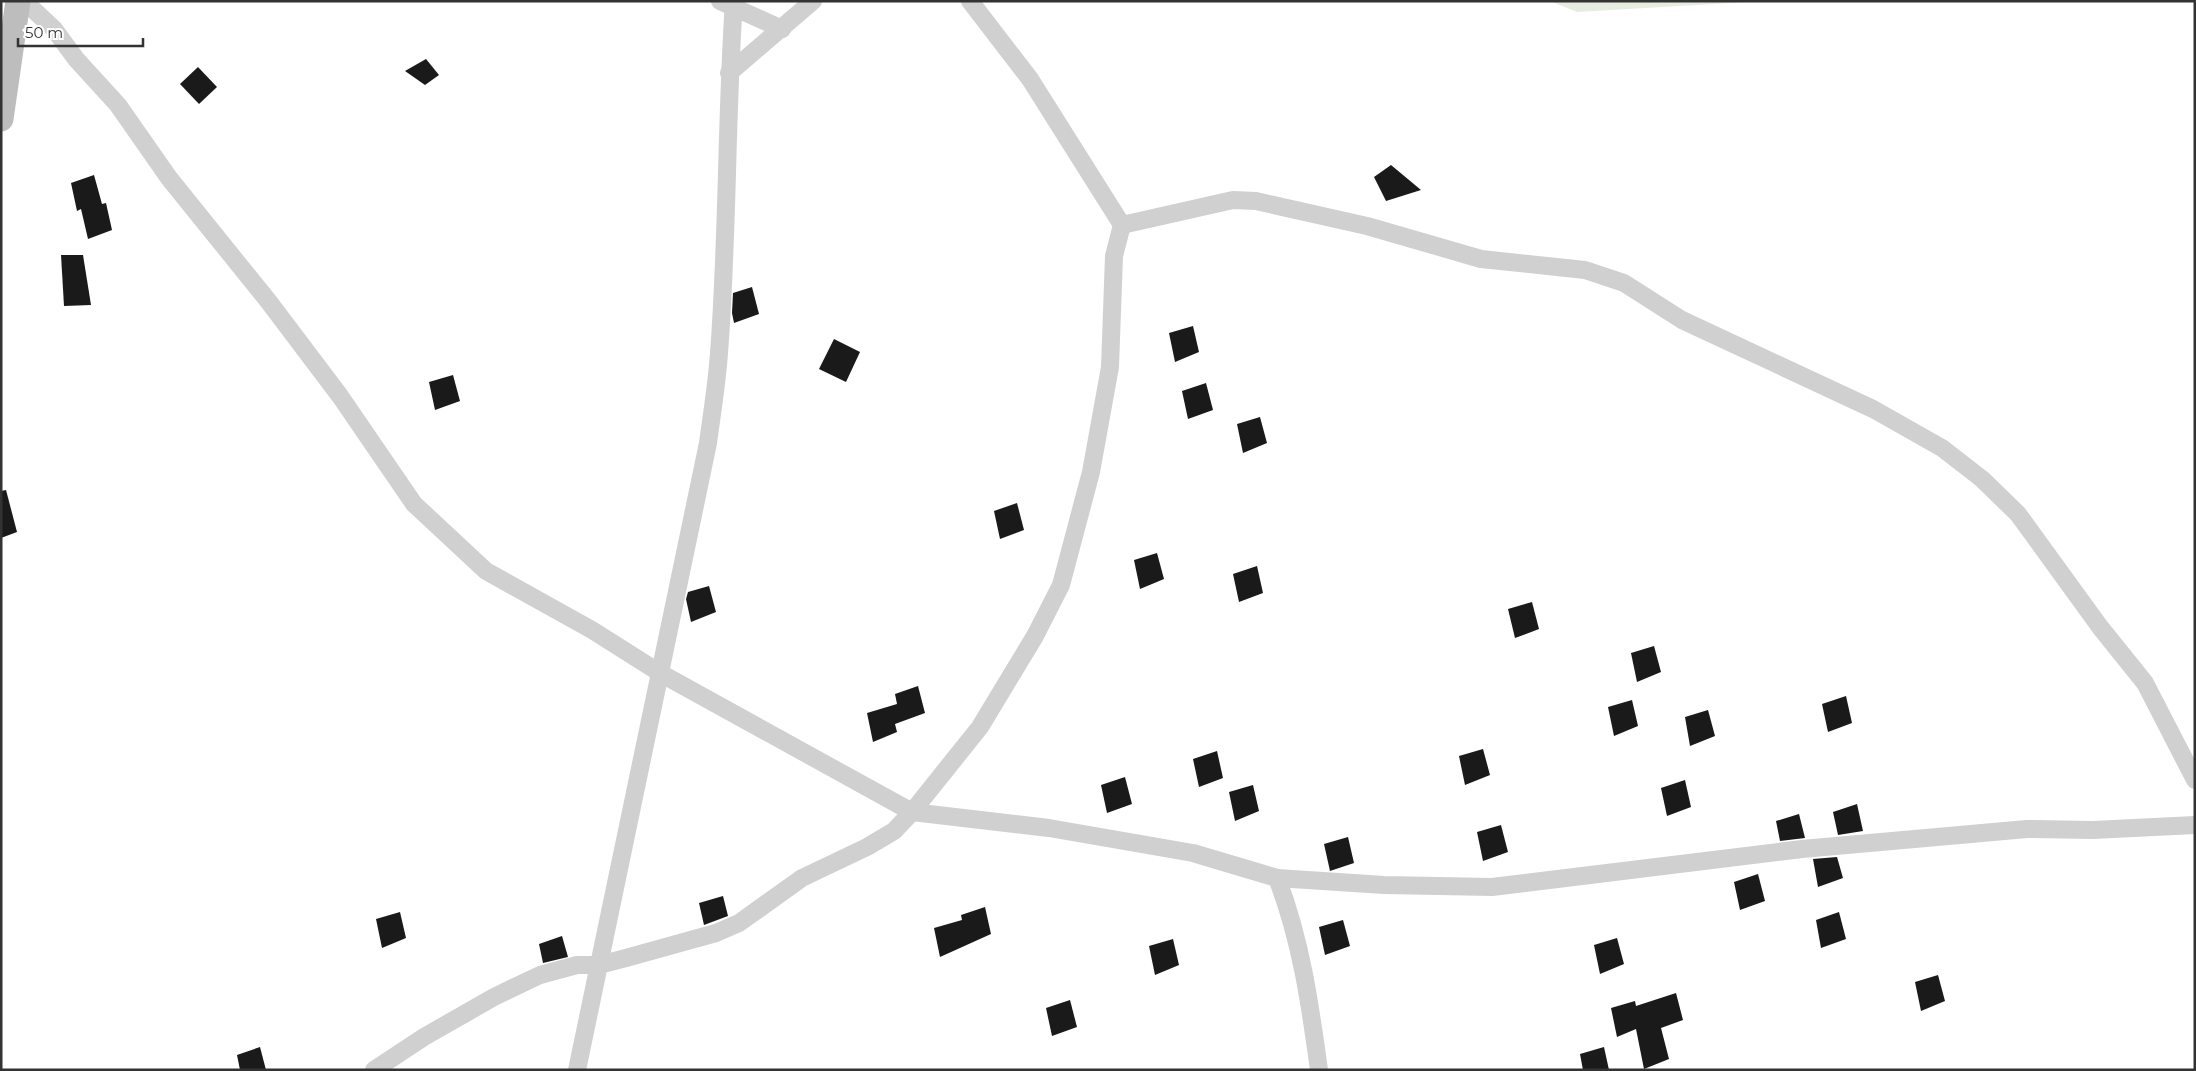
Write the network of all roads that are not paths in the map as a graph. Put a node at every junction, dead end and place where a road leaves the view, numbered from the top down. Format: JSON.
{"nodes":[{"id":1,"x":18,"y":1,"type":"edge"},
{"id":2,"x":24,"y":1,"type":"edge"},
{"id":3,"x":813,"y":1,"type":"edge"},
{"id":4,"x":970,"y":1,"type":"edge"},
{"id":5,"x":729,"y":3,"type":"edge"},
{"id":6,"x":782,"y":29,"type":"junction"},
{"id":7,"x":729,"y":73,"type":"junction"},
{"id":8,"x":1,"y":119,"type":"edge"},
{"id":9,"x":1122,"y":225,"type":"junction"},
{"id":10,"x":660,"y":673,"type":"junction"},
{"id":11,"x":2195,"y":780,"type":"edge"},
{"id":12,"x":912,"y":812,"type":"junction"},
{"id":13,"x":2195,"y":825,"type":"edge"},
{"id":14,"x":1277,"y":878,"type":"junction"},
{"id":15,"x":599,"y":965,"type":"junction"},
{"id":16,"x":374,"y":1070,"type":"edge"},
{"id":17,"x":576,"y":1070,"type":"edge"},
{"id":18,"x":1319,"y":1070,"type":"edge"}],
"edges":[{"from":1,"to":8,"type":"main road"},
{"from":2,"to":10,"type":"street"},
{"from":3,"to":6,"type":"street"},
{"from":4,"to":9,"type":"street"},
{"from":5,"to":6,"type":"street"},
{"from":5,"to":7,"type":"street"},
{"from":6,"to":7,"type":"street"},
{"from":7,"to":10,"type":"street"},
{"from":9,"to":11,"type":"street"},
{"from":9,"to":12,"type":"street"},
{"from":10,"to":12,"type":"street"},
{"from":10,"to":15,"type":"street"},
{"from":12,"to":14,"type":"street"},
{"from":12,"to":15,"type":"street"},
{"from":13,"to":14,"type":"street"},
{"from":14,"to":18,"type":"street"},
{"from":15,"to":16,"type":"street"},
{"from":15,"to":17,"type":"street"}]}
